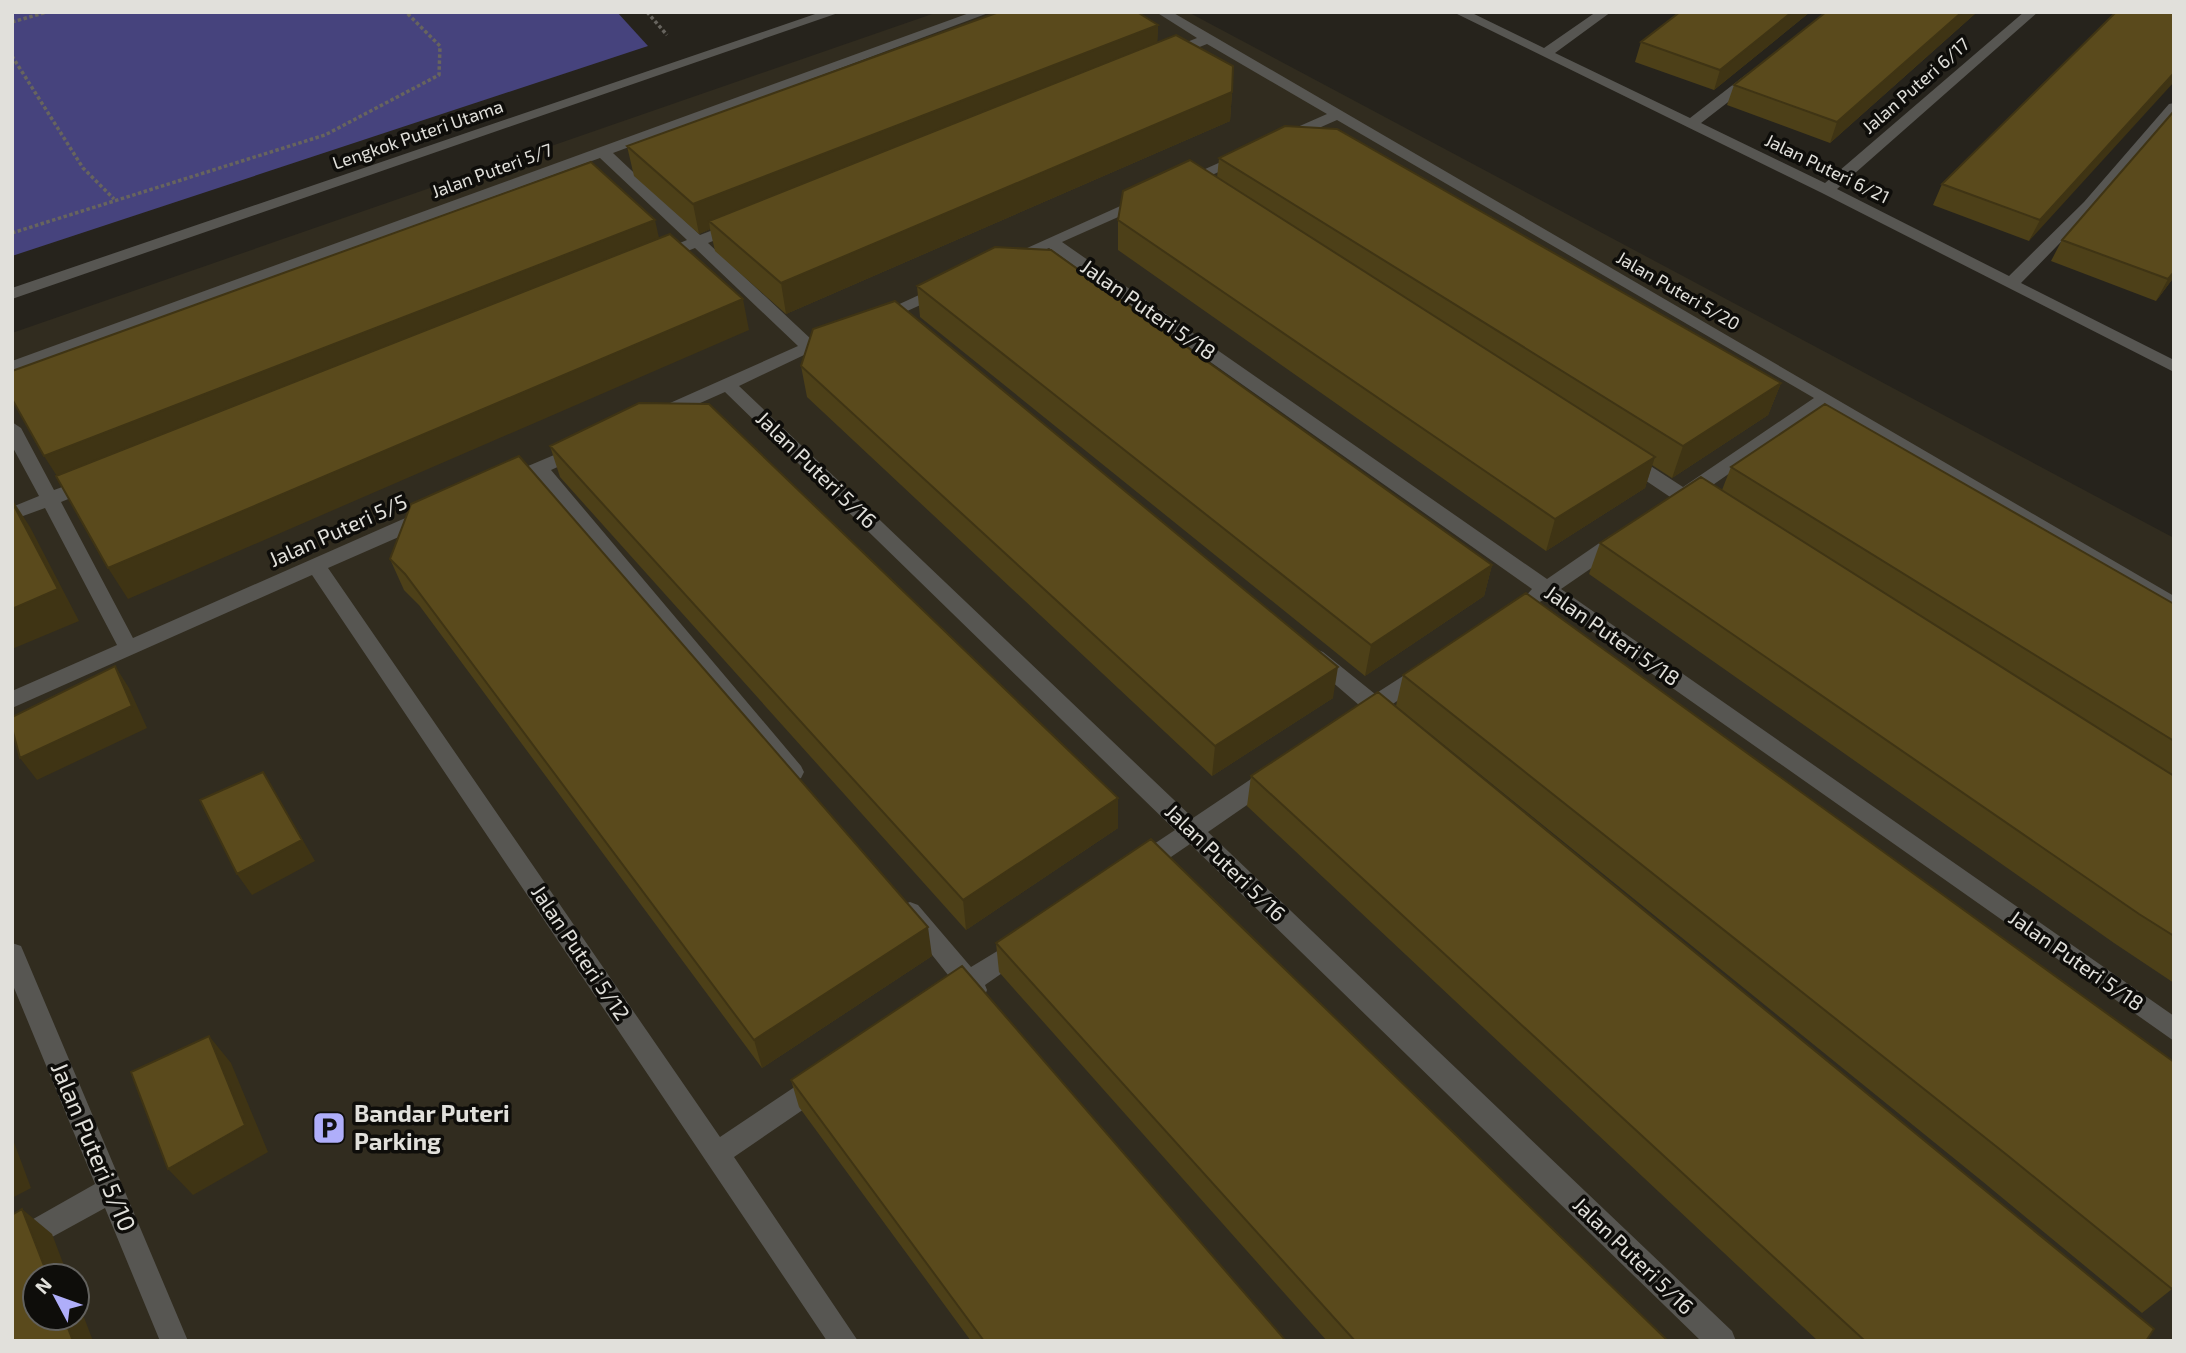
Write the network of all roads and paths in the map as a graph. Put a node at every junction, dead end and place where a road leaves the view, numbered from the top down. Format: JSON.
{"nodes":[{"id":1,"x":47,"y":12,"type":"edge"},
{"id":2,"x":406,"y":12,"type":"edge"},
{"id":3,"x":835,"y":12,"type":"edge"},
{"id":4,"x":985,"y":12,"type":"edge"},
{"id":5,"x":1162,"y":12,"type":"edge"},
{"id":6,"x":1459,"y":12,"type":"edge"},
{"id":7,"x":1605,"y":12,"type":"edge"},
{"id":8,"x":2032,"y":12,"type":"edge"},
{"id":9,"x":12,"y":22,"type":"edge"},
{"id":10,"x":1207,"y":39,"type":"junction"},
{"id":11,"x":1545,"y":54,"type":"junction"},
{"id":12,"x":12,"y":56,"type":"edge"},
{"id":13,"x":1156,"y":59,"type":"edge"},
{"id":14,"x":1767,"y":64,"type":"edge"},
{"id":15,"x":2174,"y":107,"type":"edge"},
{"id":16,"x":1336,"y":115,"type":"junction"},
{"id":17,"x":1692,"y":124,"type":"junction"},
{"id":18,"x":603,"y":152,"type":"junction"},
{"id":19,"x":1196,"y":177,"type":"junction"},
{"id":20,"x":1827,"y":190,"type":"junction"},
{"id":21,"x":1219,"y":192,"type":"edge"},
{"id":22,"x":114,"y":199,"type":"junction"},
{"id":23,"x":748,"y":221,"type":"edge"},
{"id":24,"x":12,"y":233,"type":"edge"},
{"id":25,"x":1050,"y":241,"type":"junction"},
{"id":26,"x":697,"y":242,"type":"junction"},
{"id":27,"x":646,"y":262,"type":"edge"},
{"id":28,"x":991,"y":267,"type":"edge"},
{"id":29,"x":968,"y":278,"type":"edge"},
{"id":30,"x":2011,"y":284,"type":"junction"},
{"id":31,"x":12,"y":295,"type":"edge"},
{"id":32,"x":897,"y":309,"type":"junction"},
{"id":33,"x":918,"y":327,"type":"edge"},
{"id":34,"x":810,"y":348,"type":"junction"},
{"id":35,"x":12,"y":367,"type":"edge"},
{"id":36,"x":2174,"y":367,"type":"edge"},
{"id":37,"x":728,"y":385,"type":"junction"},
{"id":38,"x":1826,"y":398,"type":"junction"},
{"id":39,"x":640,"y":423,"type":"edge"},
{"id":40,"x":12,"y":428,"type":"edge"},
{"id":41,"x":602,"y":440,"type":"edge"},
{"id":42,"x":1613,"y":451,"type":"edge"},
{"id":43,"x":538,"y":468,"type":"junction"},
{"id":44,"x":116,"y":473,"type":"edge"},
{"id":45,"x":489,"y":489,"type":"edge"},
{"id":46,"x":1683,"y":496,"type":"junction"},
{"id":47,"x":51,"y":499,"type":"junction"},
{"id":48,"x":440,"y":511,"type":"edge"},
{"id":49,"x":1660,"y":512,"type":"edge"},
{"id":50,"x":12,"y":514,"type":"edge"},
{"id":51,"x":1718,"y":519,"type":"edge"},
{"id":52,"x":1637,"y":527,"type":"edge"},
{"id":53,"x":316,"y":566,"type":"junction"},
{"id":54,"x":1546,"y":589,"type":"junction"},
{"id":55,"x":2174,"y":605,"type":"edge"},
{"id":56,"x":1512,"y":613,"type":"edge"},
{"id":57,"x":1301,"y":644,"type":"edge"},
{"id":58,"x":129,"y":649,"type":"junction"},
{"id":59,"x":1443,"y":659,"type":"edge"},
{"id":60,"x":12,"y":701,"type":"edge"},
{"id":61,"x":1375,"y":706,"type":"junction"},
{"id":62,"x":1341,"y":729,"type":"edge"},
{"id":63,"x":1407,"y":733,"type":"edge"},
{"id":64,"x":1283,"y":768,"type":"edge"},
{"id":65,"x":807,"y":789,"type":"edge"},
{"id":66,"x":1192,"y":831,"type":"junction"},
{"id":67,"x":1125,"y":876,"type":"edge"},
{"id":68,"x":897,"y":897,"type":"edge"},
{"id":69,"x":1036,"y":937,"type":"edge"},
{"id":70,"x":12,"y":953,"type":"edge"},
{"id":71,"x":969,"y":982,"type":"junction"},
{"id":72,"x":934,"y":1006,"type":"edge"},
{"id":73,"x":996,"y":1013,"type":"edge"},
{"id":74,"x":2174,"y":1030,"type":"edge"},
{"id":75,"x":843,"y":1068,"type":"edge"},
{"id":76,"x":717,"y":1154,"type":"junction"},
{"id":77,"x":110,"y":1190,"type":"junction"},
{"id":78,"x":12,"y":1247,"type":"edge"},
{"id":79,"x":174,"y":1341,"type":"edge"},
{"id":80,"x":844,"y":1341,"type":"edge"},
{"id":81,"x":1722,"y":1341,"type":"edge"}],
"edges":[{"from":1,"to":9,"type":"path"},
{"from":2,"to":22,"type":"path"},
{"from":3,"to":31,"type":"street","name":"Lengkok Puteri Utama"},
{"from":4,"to":18,"type":"street","name":"Jalan Puteri 5/7"},
{"from":5,"to":10,"type":"street","name":"Jalan Puteri 5/20"},
{"from":6,"to":11,"type":"street","name":"Jalan Puteri 6/21"},
{"from":7,"to":11,"type":"street"},
{"from":8,"to":20,"type":"street","name":"Jalan Puteri 6/17"},
{"from":10,"to":13,"type":"street"},
{"from":10,"to":16,"type":"street","name":"Jalan Puteri 5/20"},
{"from":11,"to":17,"type":"street","name":"Jalan Puteri 6/21"},
{"from":12,"to":22,"type":"path"},
{"from":14,"to":17,"type":"street"},
{"from":15,"to":30,"type":"street"},
{"from":16,"to":19,"type":"street"},
{"from":16,"to":38,"type":"street","name":"Jalan Puteri 5/20"},
{"from":17,"to":20,"type":"street","name":"Jalan Puteri 6/21"},
{"from":18,"to":26,"type":"street"},
{"from":18,"to":35,"type":"street","name":"Jalan Puteri 5/7"},
{"from":19,"to":21,"type":"street"},
{"from":19,"to":25,"type":"street"},
{"from":20,"to":30,"type":"street","name":"Jalan Puteri 6/21"},
{"from":22,"to":24,"type":"path"},
{"from":23,"to":26,"type":"street"},
{"from":25,"to":28,"type":"street"},
{"from":25,"to":54,"type":"street","name":"Jalan Puteri 5/18"},
{"from":26,"to":27,"type":"street"},
{"from":26,"to":34,"type":"street"},
{"from":29,"to":32,"type":"street"},
{"from":30,"to":36,"type":"street","name":"Jalan Puteri 6/21"},
{"from":32,"to":33,"type":"street"},
{"from":32,"to":34,"type":"street"},
{"from":34,"to":37,"type":"street"},
{"from":37,"to":39,"type":"street"},
{"from":37,"to":66,"type":"street","name":"Jalan Puteri 5/16"},
{"from":38,"to":46,"type":"street"},
{"from":38,"to":55,"type":"street","name":"Jalan Puteri 5/20"},
{"from":40,"to":47,"type":"street"},
{"from":41,"to":43,"type":"street"},
{"from":42,"to":46,"type":"street"},
{"from":43,"to":45,"type":"street"},
{"from":43,"to":65,"type":"street"},
{"from":44,"to":47,"type":"street"},
{"from":46,"to":49,"type":"street"},
{"from":46,"to":51,"type":"street"},
{"from":47,"to":50,"type":"street"},
{"from":47,"to":58,"type":"street"},
{"from":48,"to":53,"type":"street","name":"Jalan Puteri 5/5"},
{"from":52,"to":54,"type":"street"},
{"from":53,"to":58,"type":"street","name":"Jalan Puteri 5/5"},
{"from":53,"to":76,"type":"street","name":"Jalan Puteri 5/12"},
{"from":54,"to":56,"type":"street"},
{"from":54,"to":74,"type":"street","name":"Jalan Puteri 5/18"},
{"from":57,"to":61,"type":"street"},
{"from":58,"to":60,"type":"street","name":"Jalan Puteri 5/5"},
{"from":59,"to":61,"type":"street"},
{"from":61,"to":62,"type":"street"},
{"from":61,"to":63,"type":"street"},
{"from":64,"to":66,"type":"street"},
{"from":66,"to":67,"type":"street"},
{"from":66,"to":81,"type":"street","name":"Jalan Puteri 5/16"},
{"from":68,"to":71,"type":"street"},
{"from":69,"to":71,"type":"street"},
{"from":70,"to":77,"type":"street","name":"Jalan Puteri 5/10"},
{"from":71,"to":72,"type":"street"},
{"from":71,"to":73,"type":"street"},
{"from":75,"to":76,"type":"street"},
{"from":76,"to":80,"type":"street","name":"Jalan Puteri 5/12"},
{"from":77,"to":78,"type":"street"},
{"from":77,"to":79,"type":"street","name":"Jalan Puteri 5/10"}]}
